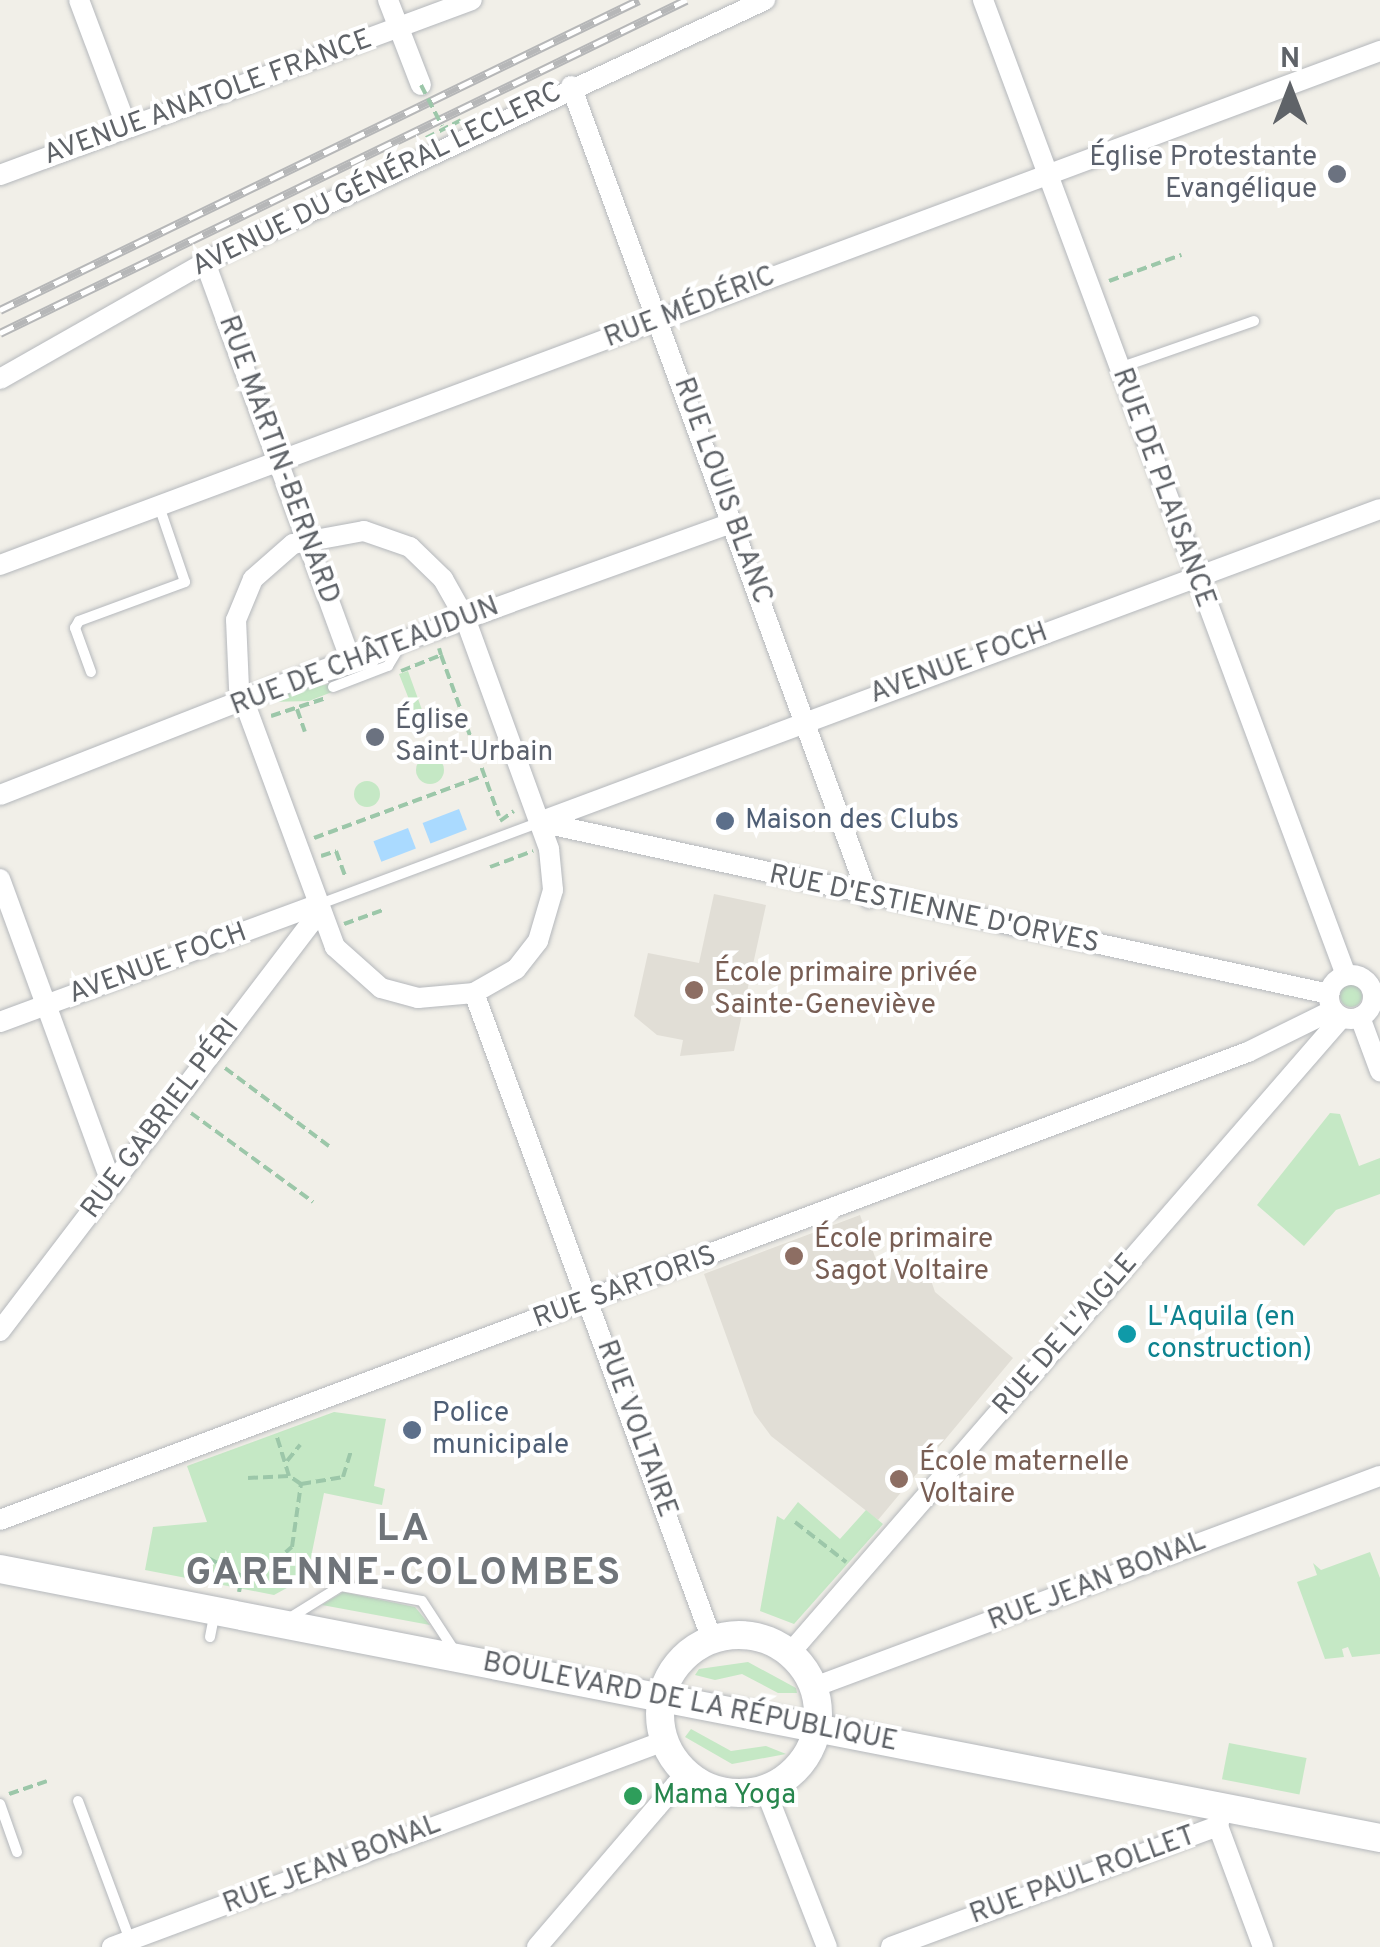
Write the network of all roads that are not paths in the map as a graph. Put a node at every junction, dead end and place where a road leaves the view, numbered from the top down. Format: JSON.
{"nodes":[{"id":1,"x":80,"y":0,"type":"edge"},
{"id":2,"x":388,"y":0,"type":"edge"},
{"id":3,"x":472,"y":0,"type":"edge"},
{"id":4,"x":765,"y":0,"type":"edge"},
{"id":5,"x":983,"y":0,"type":"edge"},
{"id":6,"x":399,"y":28,"type":"junction"},
{"id":7,"x":1380,"y":51,"type":"edge"},
{"id":8,"x":421,"y":85,"type":"road end"},
{"id":9,"x":571,"y":86,"type":"junction"},
{"id":10,"x":127,"y":128,"type":"junction"},
{"id":11,"x":1048,"y":174,"type":"junction"},
{"id":12,"x":0,"y":175,"type":"edge"},
{"id":13,"x":205,"y":262,"type":"junction"},
{"id":14,"x":660,"y":319,"type":"junction"},
{"id":15,"x":1254,"y":321,"type":"dead end"},
{"id":16,"x":1119,"y":368,"type":"junction"},
{"id":17,"x":0,"y":379,"type":"edge"},
{"id":18,"x":279,"y":461,"type":"junction"},
{"id":19,"x":159,"y":506,"type":"junction"},
{"id":20,"x":1380,"y":509,"type":"edge"},
{"id":21,"x":731,"y":523,"type":"junction"},
{"id":22,"x":308,"y":538,"type":"junction"},
{"id":23,"x":0,"y":566,"type":"edge"},
{"id":24,"x":1196,"y":577,"type":"junction"},
{"id":25,"x":465,"y":618,"type":"junction"},
{"id":26,"x":403,"y":640,"type":"junction"},
{"id":27,"x":351,"y":660,"type":"junction"},
{"id":28,"x":373,"y":662,"type":"dead end"},
{"id":29,"x":91,"y":672,"type":"dead end"},
{"id":30,"x":287,"y":683,"type":"junction"},
{"id":31,"x":333,"y":687,"type":"dead end"},
{"id":32,"x":245,"y":702,"type":"junction"},
{"id":33,"x":808,"y":720,"type":"junction"},
{"id":34,"x":0,"y":795,"type":"edge"},
{"id":35,"x":602,"y":799,"type":"junction"},
{"id":36,"x":533,"y":815,"type":"junction"},
{"id":37,"x":602,"y":837,"type":"junction"},
{"id":38,"x":0,"y":879,"type":"edge"},
{"id":39,"x":869,"y":898,"type":"junction"},
{"id":40,"x":316,"y":905,"type":"junction"},
{"id":41,"x":269,"y":923,"type":"junction"},
{"id":42,"x":291,"y":943,"type":"junction"},
{"id":43,"x":1346,"y":976,"type":"joint"},
{"id":44,"x":474,"y":993,"type":"junction"},
{"id":45,"x":1358,"y":1000,"type":"edge"},
{"id":46,"x":46,"y":1006,"type":"junction"},
{"id":47,"x":0,"y":1022,"type":"edge"},
{"id":48,"x":1248,"y":1052,"type":"junction"},
{"id":49,"x":1294,"y":1070,"type":"junction"},
{"id":50,"x":1380,"y":1070,"type":"edge"},
{"id":51,"x":112,"y":1185,"type":"junction"},
{"id":52,"x":590,"y":1303,"type":"junction"},
{"id":53,"x":0,"y":1331,"type":"edge"},
{"id":54,"x":1380,"y":1476,"type":"edge"},
{"id":55,"x":0,"y":1520,"type":"edge"},
{"id":56,"x":0,"y":1569,"type":"edge"},
{"id":57,"x":281,"y":1623,"type":"junction"},
{"id":58,"x":712,"y":1640,"type":"junction"},
{"id":59,"x":790,"y":1654,"type":"junction"},
{"id":60,"x":460,"y":1658,"type":"junction"},
{"id":61,"x":814,"y":1687,"type":"junction"},
{"id":62,"x":661,"y":1698,"type":"junction"},
{"id":63,"x":818,"y":1728,"type":"junction"},
{"id":64,"x":664,"y":1740,"type":"junction"},
{"id":65,"x":686,"y":1773,"type":"junction"},
{"id":66,"x":766,"y":1789,"type":"junction"},
{"id":67,"x":0,"y":1801,"type":"edge"},
{"id":68,"x":78,"y":1801,"type":"dead end"},
{"id":69,"x":1220,"y":1816,"type":"junction"},
{"id":70,"x":1380,"y":1838,"type":"edge"},
{"id":71,"x":17,"y":1852,"type":"dead end"},
{"id":72,"x":121,"y":1944,"type":"edge"},
{"id":73,"x":546,"y":1944,"type":"edge"},
{"id":74,"x":827,"y":1947,"type":"edge"},
{"id":75,"x":891,"y":1947,"type":"edge"},
{"id":76,"x":1263,"y":1947,"type":"edge"}],
"edges":[{"from":1,"to":10,"type":"street"},
{"from":2,"to":6,"type":"street"},
{"from":3,"to":6,"type":"street","name":"AVENUE ANATOLE FRANCE"},
{"from":4,"to":9,"type":"street","name":"AVENUE DU GÉNÉRAL LECLERC"},
{"from":5,"to":11,"type":"street","name":"RUE DE PLAISANCE"},
{"from":6,"to":8,"type":"street"},
{"from":6,"to":10,"type":"street","name":"AVENUE ANATOLE FRANCE"},
{"from":7,"to":11,"type":"street","name":"RUE MÉDÉRIC"},
{"from":9,"to":13,"type":"street","name":"AVENUE DU GÉNÉRAL LECLERC"},
{"from":9,"to":14,"type":"street","name":"RUE LOUIS BLANC"},
{"from":10,"to":12,"type":"street","name":"AVENUE ANATOLE FRANCE"},
{"from":11,"to":14,"type":"street","name":"RUE MÉDÉRIC"},
{"from":11,"to":16,"type":"street","name":"RUE DE PLAISANCE"},
{"from":13,"to":17,"type":"street","name":"AVENUE DU GÉNÉRAL LECLERC"},
{"from":13,"to":18,"type":"street","name":"RUE MARTIN-BERNARD"},
{"from":14,"to":18,"type":"street","name":"RUE MÉDÉRIC"},
{"from":14,"to":21,"type":"street","name":"RUE LOUIS BLANC"},
{"from":15,"to":16,"type":"lane"},
{"from":16,"to":24,"type":"street","name":"RUE DE PLAISANCE"},
{"from":18,"to":19,"type":"street","name":"RUE MÉDÉRIC"},
{"from":18,"to":22,"type":"street","name":"RUE MARTIN-BERNARD"},
{"from":19,"to":23,"type":"street","name":"RUE MÉDÉRIC"},
{"from":19,"to":29,"type":"lane"},
{"from":20,"to":24,"type":"street","name":"AVENUE FOCH"},
{"from":21,"to":25,"type":"street","name":"RUE DE CHÂTEAUDUN"},
{"from":21,"to":33,"type":"street","name":"RUE LOUIS BLANC"},
{"from":22,"to":25,"type":"street"},
{"from":22,"to":27,"type":"street","name":"RUE MARTIN-BERNARD"},
{"from":22,"to":32,"type":"street"},
{"from":24,"to":33,"type":"street","name":"AVENUE FOCH"},
{"from":24,"to":43,"type":"street","name":"RUE DE PLAISANCE"},
{"from":25,"to":26,"type":"street","name":"RUE DE CHÂTEAUDUN"},
{"from":25,"to":36,"type":"street"},
{"from":26,"to":27,"type":"street","name":"RUE DE CHÂTEAUDUN"},
{"from":26,"to":31,"type":"lane"},
{"from":27,"to":30,"type":"street","name":"RUE DE CHÂTEAUDUN"},
{"from":28,"to":30,"type":"lane"},
{"from":30,"to":32,"type":"street","name":"RUE DE CHÂTEAUDUN"},
{"from":32,"to":34,"type":"street","name":"RUE DE CHÂTEAUDUN"},
{"from":32,"to":40,"type":"street"},
{"from":33,"to":35,"type":"street","name":"AVENUE FOCH"},
{"from":33,"to":39,"type":"street","name":"RUE LOUIS BLANC"},
{"from":35,"to":36,"type":"street","name":"AVENUE FOCH"},
{"from":35,"to":37,"type":"street"},
{"from":36,"to":37,"type":"street","name":"RUE D'ESTIENNE D'ORVES"},
{"from":36,"to":40,"type":"lane"},
{"from":36,"to":44,"type":"street"},
{"from":37,"to":39,"type":"street","name":"RUE D'ESTIENNE D'ORVES"},
{"from":38,"to":46,"type":"street"},
{"from":39,"to":45,"type":"street","name":"RUE D'ESTIENNE D'ORVES"},
{"from":40,"to":41,"type":"street","name":"AVENUE FOCH"},
{"from":40,"to":42,"type":"street","name":"RUE GABRIEL PÉRI"},
{"from":40,"to":44,"type":"street"},
{"from":41,"to":42,"type":"street"},
{"from":41,"to":46,"type":"street","name":"AVENUE FOCH"},
{"from":42,"to":51,"type":"street","name":"RUE GABRIEL PÉRI"},
{"from":43,"to":45,"type":"street","name":"RUE DE L'AIGLE"},
{"from":44,"to":52,"type":"street","name":"RUE VOLTAIRE"},
{"from":45,"to":48,"type":"street","name":"RUE SARTORIS"},
{"from":45,"to":49,"type":"street","name":"RUE DE L'AIGLE"},
{"from":45,"to":50,"type":"street"},
{"from":46,"to":47,"type":"street","name":"AVENUE FOCH"},
{"from":46,"to":51,"type":"street"},
{"from":48,"to":49,"type":"street"},
{"from":48,"to":52,"type":"street","name":"RUE SARTORIS"},
{"from":49,"to":59,"type":"street","name":"RUE DE L'AIGLE"},
{"from":51,"to":53,"type":"street","name":"RUE GABRIEL PÉRI"},
{"from":52,"to":55,"type":"street","name":"RUE SARTORIS"},
{"from":52,"to":58,"type":"street","name":"RUE VOLTAIRE"},
{"from":54,"to":61,"type":"street","name":"RUE JEAN BONAL"},
{"from":56,"to":57,"type":"main road","name":"BOULEVARD DE LA RÉPUBLIQUE"},
{"from":57,"to":60,"type":"main road","name":"BOULEVARD DE LA RÉPUBLIQUE"},
{"from":57,"to":60,"type":"lane"},
{"from":58,"to":59,"type":"main road"},
{"from":58,"to":62,"type":"main road"},
{"from":59,"to":61,"type":"main road"},
{"from":60,"to":62,"type":"main road","name":"BOULEVARD DE LA RÉPUBLIQUE"},
{"from":61,"to":63,"type":"main road"},
{"from":62,"to":63,"type":"main road","name":"BOULEVARD DE LA RÉPUBLIQUE"},
{"from":62,"to":64,"type":"main road"},
{"from":63,"to":66,"type":"main road"},
{"from":63,"to":69,"type":"main road","name":"BOULEVARD DE LA RÉPUBLIQUE"},
{"from":64,"to":65,"type":"main road"},
{"from":64,"to":72,"type":"street","name":"RUE JEAN BONAL"},
{"from":65,"to":66,"type":"main road"},
{"from":65,"to":73,"type":"street"},
{"from":66,"to":74,"type":"street"},
{"from":67,"to":71,"type":"lane"},
{"from":68,"to":72,"type":"lane"},
{"from":69,"to":70,"type":"main road","name":"BOULEVARD DE LA RÉPUBLIQUE"},
{"from":69,"to":75,"type":"street","name":"RUE PAUL ROLLET"},
{"from":69,"to":76,"type":"street"}]}
